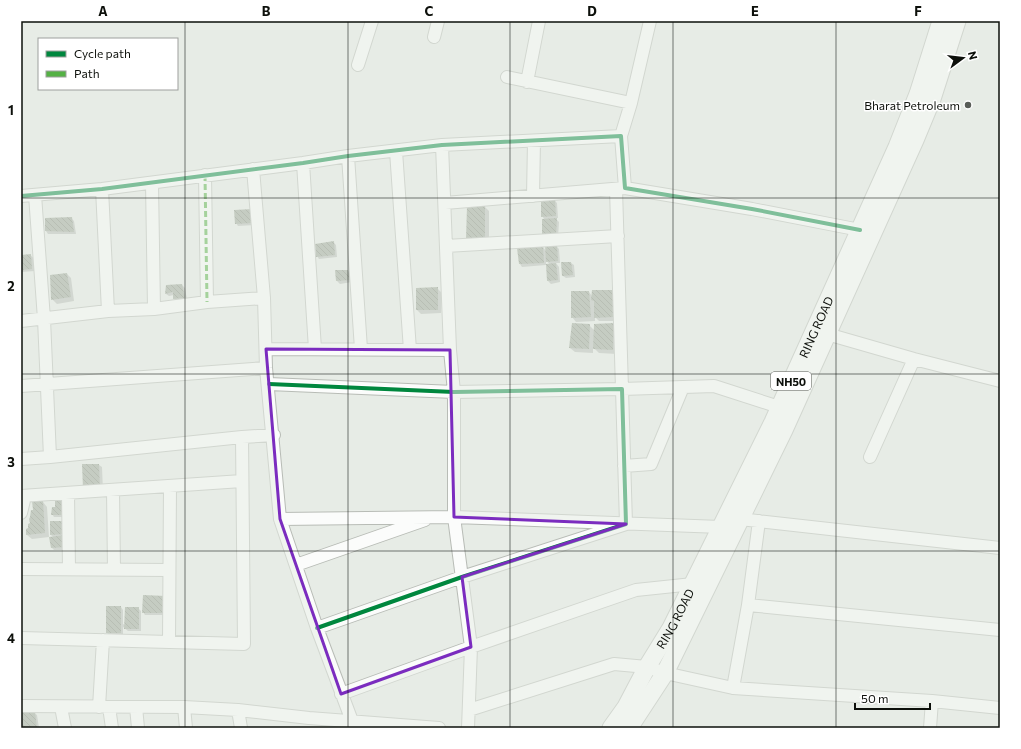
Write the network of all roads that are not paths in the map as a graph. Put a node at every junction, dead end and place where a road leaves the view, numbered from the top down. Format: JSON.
{"nodes":[{"id":1,"x":372,"y":21,"type":"edge"},
{"id":2,"x":438,"y":21,"type":"edge"},
{"id":3,"x":540,"y":21,"type":"edge"},
{"id":4,"x":650,"y":21,"type":"edge"},
{"id":5,"x":941,"y":21,"type":"edge"},
{"id":6,"x":957,"y":21,"type":"edge"},
{"id":7,"x":434,"y":37,"type":"dead end"},
{"id":8,"x":358,"y":66,"type":"dead end"},
{"id":9,"x":507,"y":77,"type":"dead end"},
{"id":10,"x":527,"y":82,"type":"junction"},
{"id":11,"x":631,"y":103,"type":"junction"},
{"id":12,"x":621,"y":136,"type":"junction"},
{"id":13,"x":534,"y":141,"type":"junction"},
{"id":14,"x":442,"y":146,"type":"junction"},
{"id":15,"x":396,"y":151,"type":"junction"},
{"id":16,"x":348,"y":156,"type":"junction"},
{"id":17,"x":303,"y":163,"type":"junction"},
{"id":18,"x":253,"y":169,"type":"junction"},
{"id":19,"x":205,"y":175,"type":"junction"},
{"id":20,"x":152,"y":182,"type":"junction"},
{"id":21,"x":620,"y":188,"type":"junction"},
{"id":22,"x":102,"y":189,"type":"junction"},
{"id":23,"x":36,"y":195,"type":"junction"},
{"id":24,"x":21,"y":196,"type":"edge"},
{"id":25,"x":534,"y":196,"type":"junction"},
{"id":26,"x":445,"y":203,"type":"junction"},
{"id":27,"x":860,"y":230,"type":"junction"},
{"id":28,"x":618,"y":236,"type":"junction"},
{"id":29,"x":446,"y":246,"type":"junction"},
{"id":30,"x":264,"y":298,"type":"junction"},
{"id":31,"x":207,"y":302,"type":"junction"},
{"id":32,"x":154,"y":309,"type":"junction"},
{"id":33,"x":108,"y":311,"type":"junction"},
{"id":34,"x":44,"y":319,"type":"junction"},
{"id":35,"x":21,"y":321,"type":"edge"},
{"id":36,"x":828,"y":334,"type":"junction"},
{"id":37,"x":266,"y":349,"type":"junction"},
{"id":38,"x":314,"y":349,"type":"junction"},
{"id":39,"x":361,"y":349,"type":"junction"},
{"id":40,"x":410,"y":350,"type":"junction"},
{"id":41,"x":450,"y":350,"type":"junction"},
{"id":42,"x":914,"y":359,"type":"junction"},
{"id":43,"x":266,"y":368,"type":"junction"},
{"id":44,"x":1000,"y":381,"type":"edge"},
{"id":45,"x":269,"y":384,"type":"junction"},
{"id":46,"x":47,"y":385,"type":"junction"},
{"id":47,"x":21,"y":386,"type":"edge"},
{"id":48,"x":683,"y":387,"type":"junction"},
{"id":49,"x":622,"y":389,"type":"junction"},
{"id":50,"x":454,"y":392,"type":"junction"},
{"id":51,"x":779,"y":407,"type":"junction"},
{"id":52,"x":274,"y":435,"type":"junction"},
{"id":53,"x":242,"y":437,"type":"junction"},
{"id":54,"x":870,"y":457,"type":"dead end"},
{"id":55,"x":50,"y":458,"type":"junction"},
{"id":56,"x":21,"y":459,"type":"edge"},
{"id":57,"x":624,"y":466,"type":"junction"},
{"id":58,"x":242,"y":481,"type":"junction"},
{"id":59,"x":170,"y":486,"type":"junction"},
{"id":60,"x":113,"y":490,"type":"junction"},
{"id":61,"x":68,"y":493,"type":"junction"},
{"id":62,"x":23,"y":496,"type":"edge"},
{"id":63,"x":21,"y":513,"type":"edge"},
{"id":64,"x":434,"y":517,"type":"junction"},
{"id":65,"x":454,"y":517,"type":"junction"},
{"id":66,"x":280,"y":519,"type":"junction"},
{"id":67,"x":740,"y":519,"type":"junction"},
{"id":68,"x":759,"y":521,"type":"junction"},
{"id":69,"x":626,"y":524,"type":"junction"},
{"id":70,"x":721,"y":527,"type":"junction"},
{"id":71,"x":1000,"y":548,"type":"edge"},
{"id":72,"x":296,"y":565,"type":"junction"},
{"id":73,"x":21,"y":569,"type":"edge"},
{"id":74,"x":69,"y":569,"type":"junction"},
{"id":75,"x":114,"y":570,"type":"junction"},
{"id":76,"x":170,"y":570,"type":"junction"},
{"id":77,"x":462,"y":577,"type":"junction"},
{"id":78,"x":693,"y":584,"type":"junction"},
{"id":79,"x":748,"y":605,"type":"junction"},
{"id":80,"x":317,"y":628,"type":"junction"},
{"id":81,"x":1000,"y":630,"type":"edge"},
{"id":82,"x":21,"y":638,"type":"edge"},
{"id":83,"x":103,"y":640,"type":"junction"},
{"id":84,"x":169,"y":642,"type":"junction"},
{"id":85,"x":471,"y":647,"type":"junction"},
{"id":86,"x":647,"y":667,"type":"junction"},
{"id":87,"x":665,"y":673,"type":"junction"},
{"id":88,"x":734,"y":688,"type":"junction"},
{"id":89,"x":341,"y":694,"type":"junction"},
{"id":90,"x":932,"y":701,"type":"junction"},
{"id":91,"x":21,"y":706,"type":"edge"},
{"id":92,"x":62,"y":706,"type":"junction"},
{"id":93,"x":104,"y":707,"type":"junction"},
{"id":94,"x":136,"y":707,"type":"junction"},
{"id":95,"x":184,"y":708,"type":"junction"},
{"id":96,"x":1000,"y":708,"type":"edge"},
{"id":97,"x":238,"y":710,"type":"junction"},
{"id":98,"x":469,"y":710,"type":"junction"},
{"id":99,"x":352,"y":721,"type":"junction"},
{"id":100,"x":65,"y":728,"type":"edge"},
{"id":101,"x":112,"y":728,"type":"edge"},
{"id":102,"x":138,"y":728,"type":"edge"},
{"id":103,"x":186,"y":728,"type":"edge"},
{"id":104,"x":241,"y":728,"type":"edge"},
{"id":105,"x":439,"y":728,"type":"edge"},
{"id":106,"x":468,"y":728,"type":"edge"},
{"id":107,"x":611,"y":728,"type":"edge"},
{"id":108,"x":630,"y":728,"type":"edge"},
{"id":109,"x":930,"y":728,"type":"edge"}],
"edges":[{"from":1,"to":8,"type":"street"},
{"from":2,"to":7,"type":"street"},
{"from":3,"to":10,"type":"street"},
{"from":4,"to":11,"type":"street"},
{"from":5,"to":27,"type":"highway","name":"RING ROAD","number":"NH50"},
{"from":6,"to":36,"type":"highway","name":"RING ROAD","number":"NH50"},
{"from":9,"to":10,"type":"street"},
{"from":10,"to":11,"type":"street"},
{"from":11,"to":12,"type":"street"},
{"from":12,"to":13,"type":"street"},
{"from":12,"to":21,"type":"street"},
{"from":13,"to":14,"type":"street"},
{"from":13,"to":25,"type":"street"},
{"from":14,"to":15,"type":"street"},
{"from":14,"to":26,"type":"street"},
{"from":15,"to":16,"type":"street"},
{"from":15,"to":40,"type":"street"},
{"from":16,"to":17,"type":"street"},
{"from":16,"to":39,"type":"street"},
{"from":17,"to":18,"type":"street"},
{"from":17,"to":38,"type":"street"},
{"from":18,"to":19,"type":"street"},
{"from":18,"to":30,"type":"street"},
{"from":19,"to":20,"type":"street"},
{"from":19,"to":31,"type":"street"},
{"from":20,"to":22,"type":"street"},
{"from":20,"to":32,"type":"street"},
{"from":21,"to":25,"type":"street"},
{"from":21,"to":27,"type":"street"},
{"from":21,"to":28,"type":"street"},
{"from":22,"to":23,"type":"street"},
{"from":22,"to":33,"type":"street"},
{"from":23,"to":24,"type":"street"},
{"from":23,"to":34,"type":"street"},
{"from":25,"to":26,"type":"street"},
{"from":26,"to":29,"type":"street"},
{"from":27,"to":51,"type":"highway","name":"RING ROAD","number":"NH50"},
{"from":28,"to":29,"type":"street"},
{"from":28,"to":49,"type":"street"},
{"from":29,"to":41,"type":"street"},
{"from":30,"to":31,"type":"street"},
{"from":30,"to":37,"type":"street"},
{"from":31,"to":32,"type":"street"},
{"from":32,"to":33,"type":"street"},
{"from":33,"to":34,"type":"street"},
{"from":34,"to":35,"type":"street"},
{"from":34,"to":46,"type":"street"},
{"from":36,"to":42,"type":"street"},
{"from":36,"to":67,"type":"highway","name":"RING ROAD","number":"NH50"},
{"from":37,"to":38,"type":"street"},
{"from":37,"to":43,"type":"street"},
{"from":38,"to":39,"type":"street"},
{"from":39,"to":40,"type":"street"},
{"from":40,"to":41,"type":"street"},
{"from":41,"to":50,"type":"street"},
{"from":42,"to":44,"type":"street"},
{"from":42,"to":54,"type":"street"},
{"from":43,"to":45,"type":"street"},
{"from":43,"to":46,"type":"street"},
{"from":45,"to":50,"type":"street"},
{"from":45,"to":52,"type":"street"},
{"from":46,"to":47,"type":"street"},
{"from":46,"to":55,"type":"street"},
{"from":48,"to":49,"type":"street"},
{"from":48,"to":51,"type":"street"},
{"from":48,"to":57,"type":"street"},
{"from":49,"to":50,"type":"street"},
{"from":49,"to":57,"type":"street"},
{"from":50,"to":65,"type":"street"},
{"from":51,"to":70,"type":"highway","name":"RING ROAD","number":"NH50"},
{"from":52,"to":53,"type":"street"},
{"from":52,"to":66,"type":"street"},
{"from":53,"to":55,"type":"street"},
{"from":53,"to":58,"type":"street"},
{"from":55,"to":56,"type":"street"},
{"from":57,"to":69,"type":"street"},
{"from":58,"to":59,"type":"street"},
{"from":58,"to":84,"type":"street"},
{"from":59,"to":60,"type":"street"},
{"from":59,"to":76,"type":"street"},
{"from":60,"to":61,"type":"street"},
{"from":60,"to":75,"type":"street"},
{"from":61,"to":62,"type":"street"},
{"from":61,"to":74,"type":"street"},
{"from":62,"to":63,"type":"street"},
{"from":64,"to":65,"type":"street"},
{"from":64,"to":66,"type":"street"},
{"from":64,"to":72,"type":"street"},
{"from":65,"to":69,"type":"street"},
{"from":65,"to":77,"type":"street"},
{"from":66,"to":72,"type":"street"},
{"from":67,"to":68,"type":"street"},
{"from":67,"to":87,"type":"highway","name":"RING ROAD","number":"NH50"},
{"from":68,"to":71,"type":"street"},
{"from":68,"to":79,"type":"street"},
{"from":69,"to":70,"type":"street"},
{"from":69,"to":77,"type":"street"},
{"from":70,"to":78,"type":"highway","name":"RING ROAD","number":"NH50"},
{"from":72,"to":80,"type":"street"},
{"from":73,"to":74,"type":"street"},
{"from":74,"to":75,"type":"street"},
{"from":75,"to":76,"type":"street"},
{"from":76,"to":84,"type":"street"},
{"from":77,"to":80,"type":"street"},
{"from":77,"to":85,"type":"street"},
{"from":78,"to":85,"type":"street"},
{"from":78,"to":86,"type":"highway","name":"RING ROAD","number":"NH50"},
{"from":79,"to":81,"type":"street"},
{"from":79,"to":88,"type":"street"},
{"from":80,"to":89,"type":"street"},
{"from":82,"to":83,"type":"street"},
{"from":83,"to":84,"type":"street"},
{"from":83,"to":93,"type":"street"},
{"from":85,"to":89,"type":"street"},
{"from":85,"to":98,"type":"street"},
{"from":86,"to":87,"type":"street"},
{"from":86,"to":98,"type":"street"},
{"from":86,"to":107,"type":"highway","name":"RING ROAD","number":"NH50"},
{"from":87,"to":88,"type":"street"},
{"from":87,"to":108,"type":"highway","name":"RING ROAD","number":"NH50"},
{"from":88,"to":90,"type":"street"},
{"from":89,"to":99,"type":"street"},
{"from":90,"to":96,"type":"street"},
{"from":90,"to":109,"type":"street"},
{"from":91,"to":92,"type":"street"},
{"from":92,"to":93,"type":"street"},
{"from":92,"to":100,"type":"street"},
{"from":93,"to":94,"type":"street"},
{"from":93,"to":101,"type":"street"},
{"from":94,"to":95,"type":"street"},
{"from":94,"to":102,"type":"street"},
{"from":95,"to":97,"type":"street"},
{"from":95,"to":103,"type":"street"},
{"from":97,"to":99,"type":"street"},
{"from":97,"to":104,"type":"street"},
{"from":98,"to":106,"type":"street"},
{"from":99,"to":105,"type":"street"}]}
